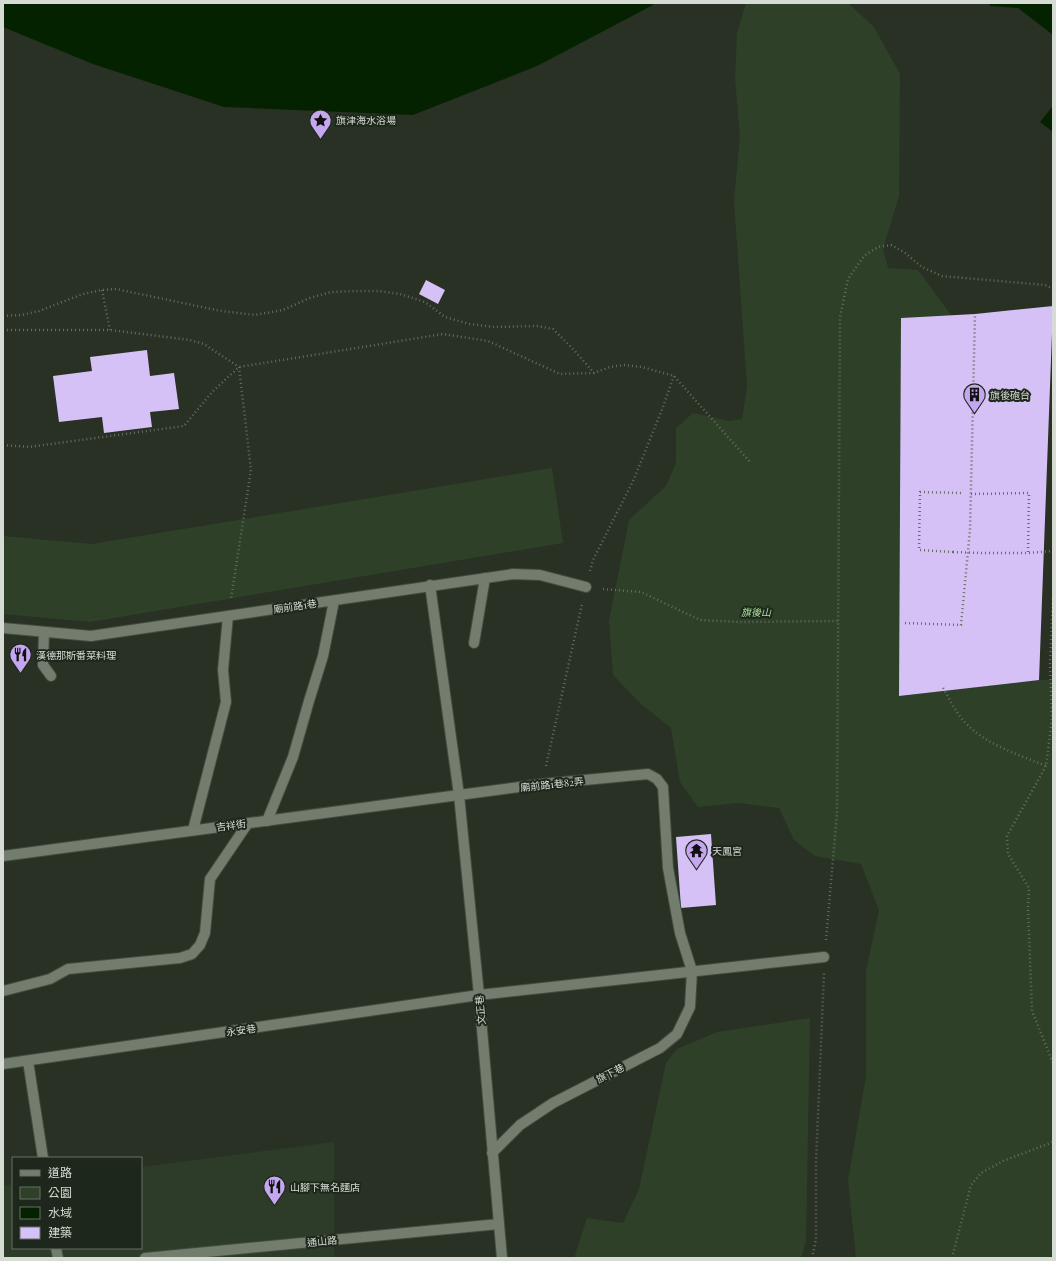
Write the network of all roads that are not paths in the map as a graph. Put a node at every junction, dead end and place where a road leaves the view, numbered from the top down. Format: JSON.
{"nodes":[{"id":1,"x":485,"y":578,"type":"junction"},
{"id":2,"x":430,"y":585,"type":"junction"},
{"id":3,"x":586,"y":587,"type":"road end"},
{"id":4,"x":334,"y":601,"type":"junction"},
{"id":5,"x":228,"y":616,"type":"junction"},
{"id":6,"x":3,"y":628,"type":"edge"},
{"id":7,"x":44,"y":632,"type":"junction"},
{"id":8,"x":474,"y":643,"type":"dead end"},
{"id":9,"x":51,"y":676,"type":"dead end"},
{"id":10,"x":460,"y":795,"type":"junction"},
{"id":11,"x":267,"y":821,"type":"junction"},
{"id":12,"x":248,"y":823,"type":"junction"},
{"id":13,"x":193,"y":830,"type":"junction"},
{"id":14,"x":3,"y":856,"type":"edge"},
{"id":15,"x":824,"y":957,"type":"road end"},
{"id":16,"x":692,"y":971,"type":"junction"},
{"id":17,"x":3,"y":991,"type":"edge"},
{"id":18,"x":479,"y":995,"type":"junction"},
{"id":19,"x":28,"y":1061,"type":"junction"},
{"id":20,"x":3,"y":1064,"type":"edge"},
{"id":21,"x":492,"y":1153,"type":"junction"},
{"id":22,"x":43,"y":1157,"type":"edge"},
{"id":23,"x":499,"y":1224,"type":"junction"},
{"id":24,"x":182,"y":1256,"type":"edge"},
{"id":25,"x":145,"y":1258,"type":"edge"},
{"id":26,"x":502,"y":1258,"type":"edge"}],
"edges":[{"from":1,"to":2,"type":"street","name":"廟前路1巷"},
{"from":1,"to":3,"type":"street","name":"廟前路1巷"},
{"from":1,"to":8,"type":"street"},
{"from":2,"to":4,"type":"street","name":"廟前路1巷"},
{"from":2,"to":10,"type":"street"},
{"from":4,"to":5,"type":"street","name":"廟前路1巷"},
{"from":4,"to":11,"type":"street"},
{"from":5,"to":7,"type":"street","name":"廟前路1巷"},
{"from":5,"to":13,"type":"street"},
{"from":6,"to":7,"type":"street","name":"廟前路1巷"},
{"from":7,"to":9,"type":"street"},
{"from":10,"to":11,"type":"street","name":"吉祥街"},
{"from":10,"to":16,"type":"street","name":"廟前路1巷82弄"},
{"from":10,"to":18,"type":"street","name":"文正巷"},
{"from":11,"to":12,"type":"street","name":"吉祥街"},
{"from":12,"to":13,"type":"street","name":"吉祥街"},
{"from":12,"to":17,"type":"street"},
{"from":13,"to":14,"type":"street","name":"吉祥街"},
{"from":15,"to":16,"type":"street"},
{"from":16,"to":18,"type":"street"},
{"from":16,"to":21,"type":"street","name":"旗下巷"},
{"from":18,"to":19,"type":"street","name":"永安巷"},
{"from":18,"to":21,"type":"street","name":"文正巷"},
{"from":19,"to":20,"type":"street","name":"永安巷"},
{"from":19,"to":22,"type":"street"},
{"from":21,"to":23,"type":"street","name":"文正巷"},
{"from":23,"to":24,"type":"street","name":"通山路"},
{"from":23,"to":26,"type":"street","name":"文正巷"},
{"from":24,"to":25,"type":"street","name":"通山路"}]}
